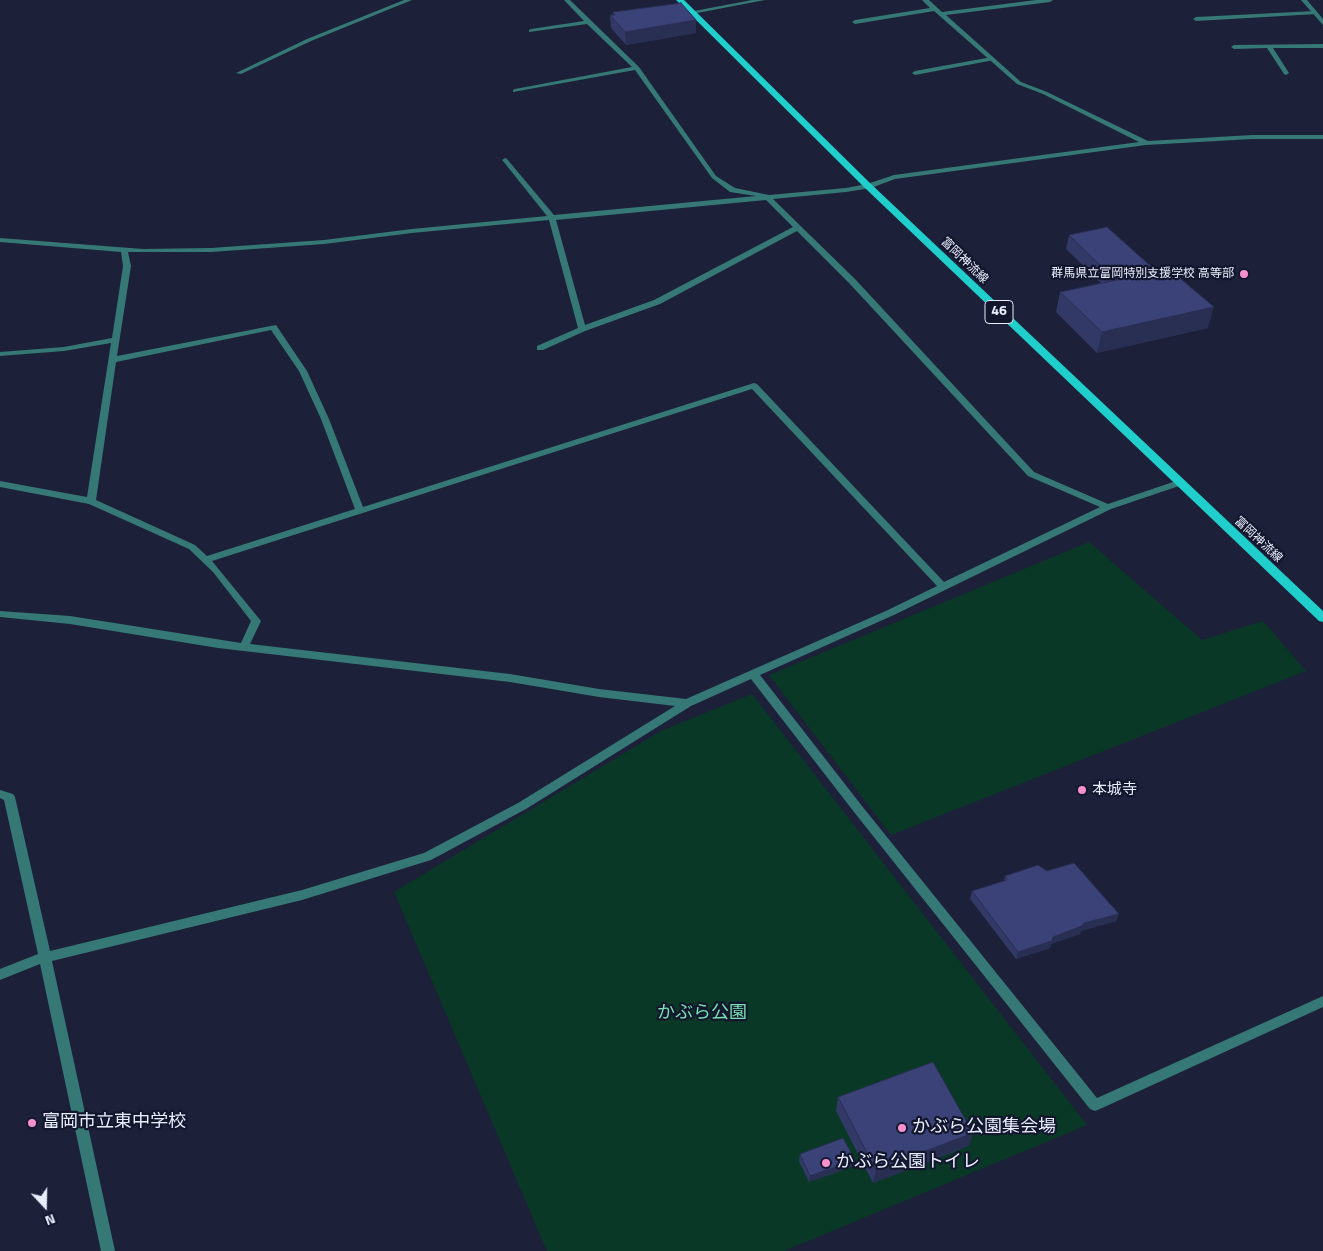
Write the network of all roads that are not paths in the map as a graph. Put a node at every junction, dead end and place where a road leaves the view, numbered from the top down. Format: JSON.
{"nodes":[{"id":1,"x":409,"y":0,"type":"edge"},
{"id":2,"x":568,"y":0,"type":"edge"},
{"id":3,"x":680,"y":0,"type":"edge"},
{"id":4,"x":762,"y":0,"type":"edge"},
{"id":5,"x":924,"y":0,"type":"edge"},
{"id":6,"x":1050,"y":0,"type":"edge"},
{"id":7,"x":1304,"y":0,"type":"edge"},
{"id":8,"x":692,"y":12,"type":"junction"},
{"id":9,"x":938,"y":12,"type":"junction"},
{"id":10,"x":1314,"y":13,"type":"junction"},
{"id":11,"x":1196,"y":20,"type":"dead end"},
{"id":12,"x":588,"y":22,"type":"junction"},
{"id":13,"x":855,"y":22,"type":"dead end"},
{"id":14,"x":1323,"y":23,"type":"edge"},
{"id":15,"x":531,"y":31,"type":"dead end"},
{"id":16,"x":1323,"y":46,"type":"edge"},
{"id":17,"x":1234,"y":47,"type":"dead end"},
{"id":18,"x":1269,"y":47,"type":"junction"},
{"id":19,"x":992,"y":59,"type":"junction"},
{"id":20,"x":637,"y":68,"type":"junction"},
{"id":21,"x":239,"y":73,"type":"dead end"},
{"id":22,"x":915,"y":73,"type":"dead end"},
{"id":23,"x":1286,"y":73,"type":"dead end"},
{"id":24,"x":515,"y":91,"type":"dead end"},
{"id":25,"x":1323,"y":137,"type":"edge"},
{"id":26,"x":1146,"y":143,"type":"junction"},
{"id":27,"x":504,"y":160,"type":"dead end"},
{"id":28,"x":868,"y":186,"type":"junction"},
{"id":29,"x":766,"y":196,"type":"junction"},
{"id":30,"x":552,"y":217,"type":"junction"},
{"id":31,"x":796,"y":228,"type":"junction"},
{"id":32,"x":0,"y":240,"type":"edge"},
{"id":33,"x":124,"y":250,"type":"junction"},
{"id":34,"x":582,"y":329,"type":"junction"},
{"id":35,"x":115,"y":340,"type":"junction"},
{"id":36,"x":540,"y":348,"type":"dead end"},
{"id":37,"x":0,"y":354,"type":"edge"},
{"id":38,"x":112,"y":360,"type":"junction"},
{"id":39,"x":1179,"y":483,"type":"junction"},
{"id":40,"x":0,"y":484,"type":"edge"},
{"id":41,"x":91,"y":501,"type":"junction"},
{"id":42,"x":1108,"y":507,"type":"junction"},
{"id":43,"x":360,"y":510,"type":"junction"},
{"id":44,"x":205,"y":560,"type":"junction"},
{"id":45,"x":943,"y":587,"type":"junction"},
{"id":46,"x":0,"y":614,"type":"edge"},
{"id":47,"x":1323,"y":618,"type":"edge"},
{"id":48,"x":244,"y":647,"type":"junction"},
{"id":49,"x":753,"y":674,"type":"junction"},
{"id":50,"x":687,"y":703,"type":"junction"},
{"id":51,"x":0,"y":794,"type":"edge"},
{"id":52,"x":45,"y":957,"type":"junction"},
{"id":53,"x":0,"y":975,"type":"edge"},
{"id":54,"x":1323,"y":1001,"type":"edge"},
{"id":55,"x":108,"y":1251,"type":"edge"}],
"edges":[{"from":1,"to":21,"type":"street"},
{"from":2,"to":12,"type":"street"},
{"from":3,"to":8,"type":"main road","name":"富岡神流線","number":"46"},
{"from":4,"to":8,"type":"street"},
{"from":5,"to":9,"type":"street"},
{"from":6,"to":9,"type":"street"},
{"from":7,"to":10,"type":"street"},
{"from":8,"to":28,"type":"main road","name":"富岡神流線","number":"46"},
{"from":9,"to":13,"type":"street"},
{"from":9,"to":19,"type":"street"},
{"from":10,"to":11,"type":"street"},
{"from":10,"to":14,"type":"street"},
{"from":12,"to":15,"type":"street"},
{"from":12,"to":20,"type":"street"},
{"from":16,"to":18,"type":"street"},
{"from":17,"to":18,"type":"street"},
{"from":18,"to":23,"type":"street"},
{"from":19,"to":22,"type":"street"},
{"from":19,"to":26,"type":"street"},
{"from":20,"to":24,"type":"street"},
{"from":20,"to":29,"type":"street"},
{"from":25,"to":26,"type":"street"},
{"from":26,"to":28,"type":"street"},
{"from":27,"to":30,"type":"street"},
{"from":28,"to":29,"type":"street"},
{"from":28,"to":39,"type":"main road","name":"富岡神流線","number":"46"},
{"from":29,"to":30,"type":"street"},
{"from":29,"to":31,"type":"street"},
{"from":30,"to":33,"type":"street"},
{"from":30,"to":34,"type":"street"},
{"from":31,"to":34,"type":"street"},
{"from":31,"to":42,"type":"street"},
{"from":32,"to":33,"type":"street"},
{"from":33,"to":35,"type":"street"},
{"from":34,"to":36,"type":"street"},
{"from":35,"to":37,"type":"street"},
{"from":35,"to":38,"type":"street"},
{"from":38,"to":41,"type":"street"},
{"from":38,"to":43,"type":"street"},
{"from":39,"to":42,"type":"street"},
{"from":39,"to":47,"type":"main road","name":"富岡神流線","number":"46"},
{"from":40,"to":41,"type":"street"},
{"from":41,"to":44,"type":"street"},
{"from":42,"to":45,"type":"street"},
{"from":43,"to":44,"type":"street"},
{"from":43,"to":45,"type":"street"},
{"from":44,"to":48,"type":"street"},
{"from":45,"to":49,"type":"street"},
{"from":46,"to":48,"type":"street"},
{"from":48,"to":50,"type":"street"},
{"from":49,"to":50,"type":"street"},
{"from":49,"to":54,"type":"street"},
{"from":50,"to":52,"type":"street"},
{"from":51,"to":52,"type":"street"},
{"from":52,"to":53,"type":"street"},
{"from":52,"to":55,"type":"street"}]}
